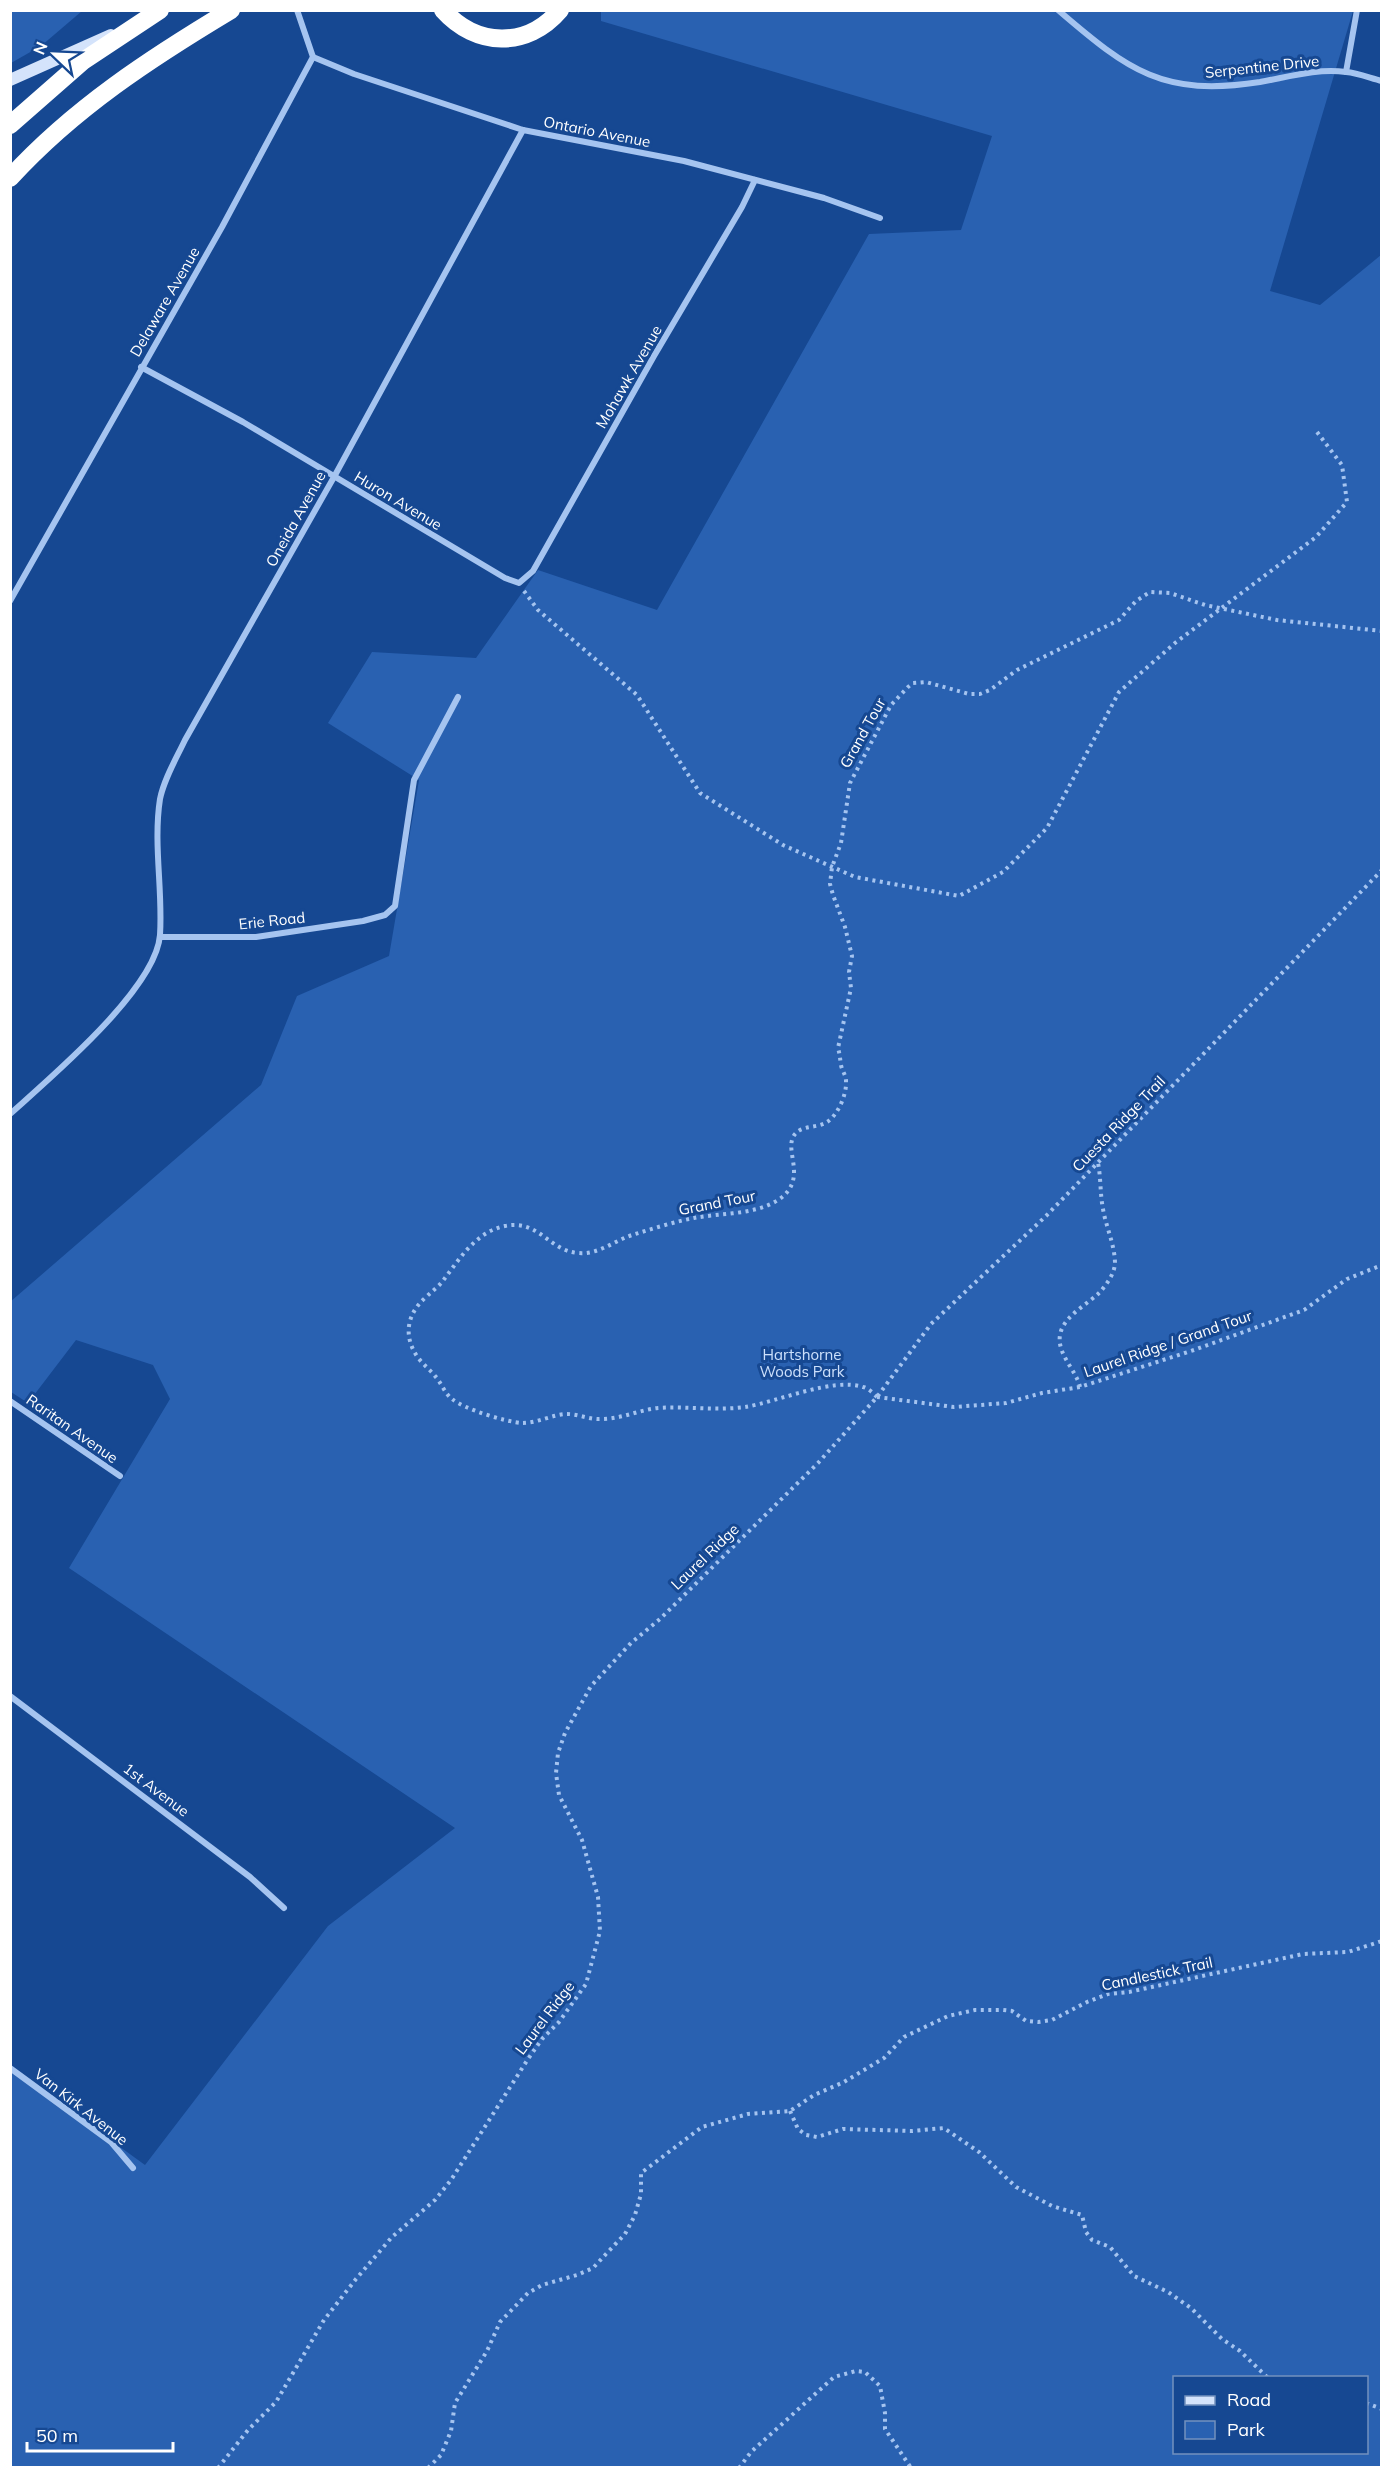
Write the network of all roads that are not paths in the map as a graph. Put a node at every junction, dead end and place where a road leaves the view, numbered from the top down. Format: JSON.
{"nodes":[{"id":1,"x":160,"y":10,"type":"edge"},
{"id":2,"x":231,"y":10,"type":"edge"},
{"id":3,"x":297,"y":10,"type":"edge"},
{"id":4,"x":443,"y":10,"type":"edge"},
{"id":5,"x":560,"y":10,"type":"edge"},
{"id":6,"x":1058,"y":10,"type":"edge"},
{"id":7,"x":1357,"y":10,"type":"edge"},
{"id":8,"x":142,"y":21,"type":"junction"},
{"id":9,"x":313,"y":57,"type":"junction"},
{"id":10,"x":1346,"y":72,"type":"junction"},
{"id":11,"x":10,"y":80,"type":"edge"},
{"id":12,"x":1382,"y":81,"type":"edge"},
{"id":13,"x":10,"y":125,"type":"edge"},
{"id":14,"x":523,"y":130,"type":"junction"},
{"id":15,"x":10,"y":178,"type":"edge"},
{"id":16,"x":754,"y":180,"type":"junction"},
{"id":17,"x":880,"y":218,"type":"dead end"},
{"id":18,"x":141,"y":367,"type":"junction"},
{"id":19,"x":334,"y":477,"type":"junction"},
{"id":20,"x":519,"y":583,"type":"joint"},
{"id":21,"x":10,"y":601,"type":"edge"},
{"id":22,"x":458,"y":697,"type":"dead end"},
{"id":23,"x":160,"y":937,"type":"junction"},
{"id":24,"x":10,"y":1114,"type":"edge"},
{"id":25,"x":10,"y":1401,"type":"edge"},
{"id":26,"x":120,"y":1476,"type":"dead end"},
{"id":27,"x":10,"y":1696,"type":"edge"},
{"id":28,"x":284,"y":1908,"type":"dead end"},
{"id":29,"x":10,"y":2068,"type":"edge"},
{"id":30,"x":133,"y":2168,"type":"dead end"}],
"edges":[{"from":1,"to":8,"type":"highway"},
{"from":2,"to":15,"type":"highway"},
{"from":3,"to":9,"type":"street"},
{"from":4,"to":5,"type":"highway"},
{"from":6,"to":10,"type":"street","name":"Serpentine Drive"},
{"from":7,"to":10,"type":"street"},
{"from":8,"to":11,"type":"street"},
{"from":8,"to":13,"type":"highway"},
{"from":9,"to":14,"type":"street","name":"Ontario Avenue"},
{"from":9,"to":18,"type":"street","name":"Delaware Avenue"},
{"from":10,"to":12,"type":"street","name":"Serpentine Drive"},
{"from":14,"to":16,"type":"street","name":"Ontario Avenue"},
{"from":14,"to":19,"type":"street","name":"Oneida Avenue"},
{"from":16,"to":17,"type":"street","name":"Ontario Avenue"},
{"from":16,"to":20,"type":"street","name":"Mohawk Avenue"},
{"from":18,"to":19,"type":"street","name":"Huron Avenue"},
{"from":18,"to":21,"type":"street","name":"Delaware Avenue"},
{"from":19,"to":20,"type":"street","name":"Huron Avenue"},
{"from":19,"to":23,"type":"street","name":"Oneida Avenue"},
{"from":22,"to":23,"type":"street","name":"Erie Road"},
{"from":23,"to":24,"type":"street"},
{"from":25,"to":26,"type":"street","name":"Raritan Avenue"},
{"from":27,"to":28,"type":"street","name":"1st Avenue"},
{"from":29,"to":30,"type":"street","name":"Van Kirk Avenue"}]}
